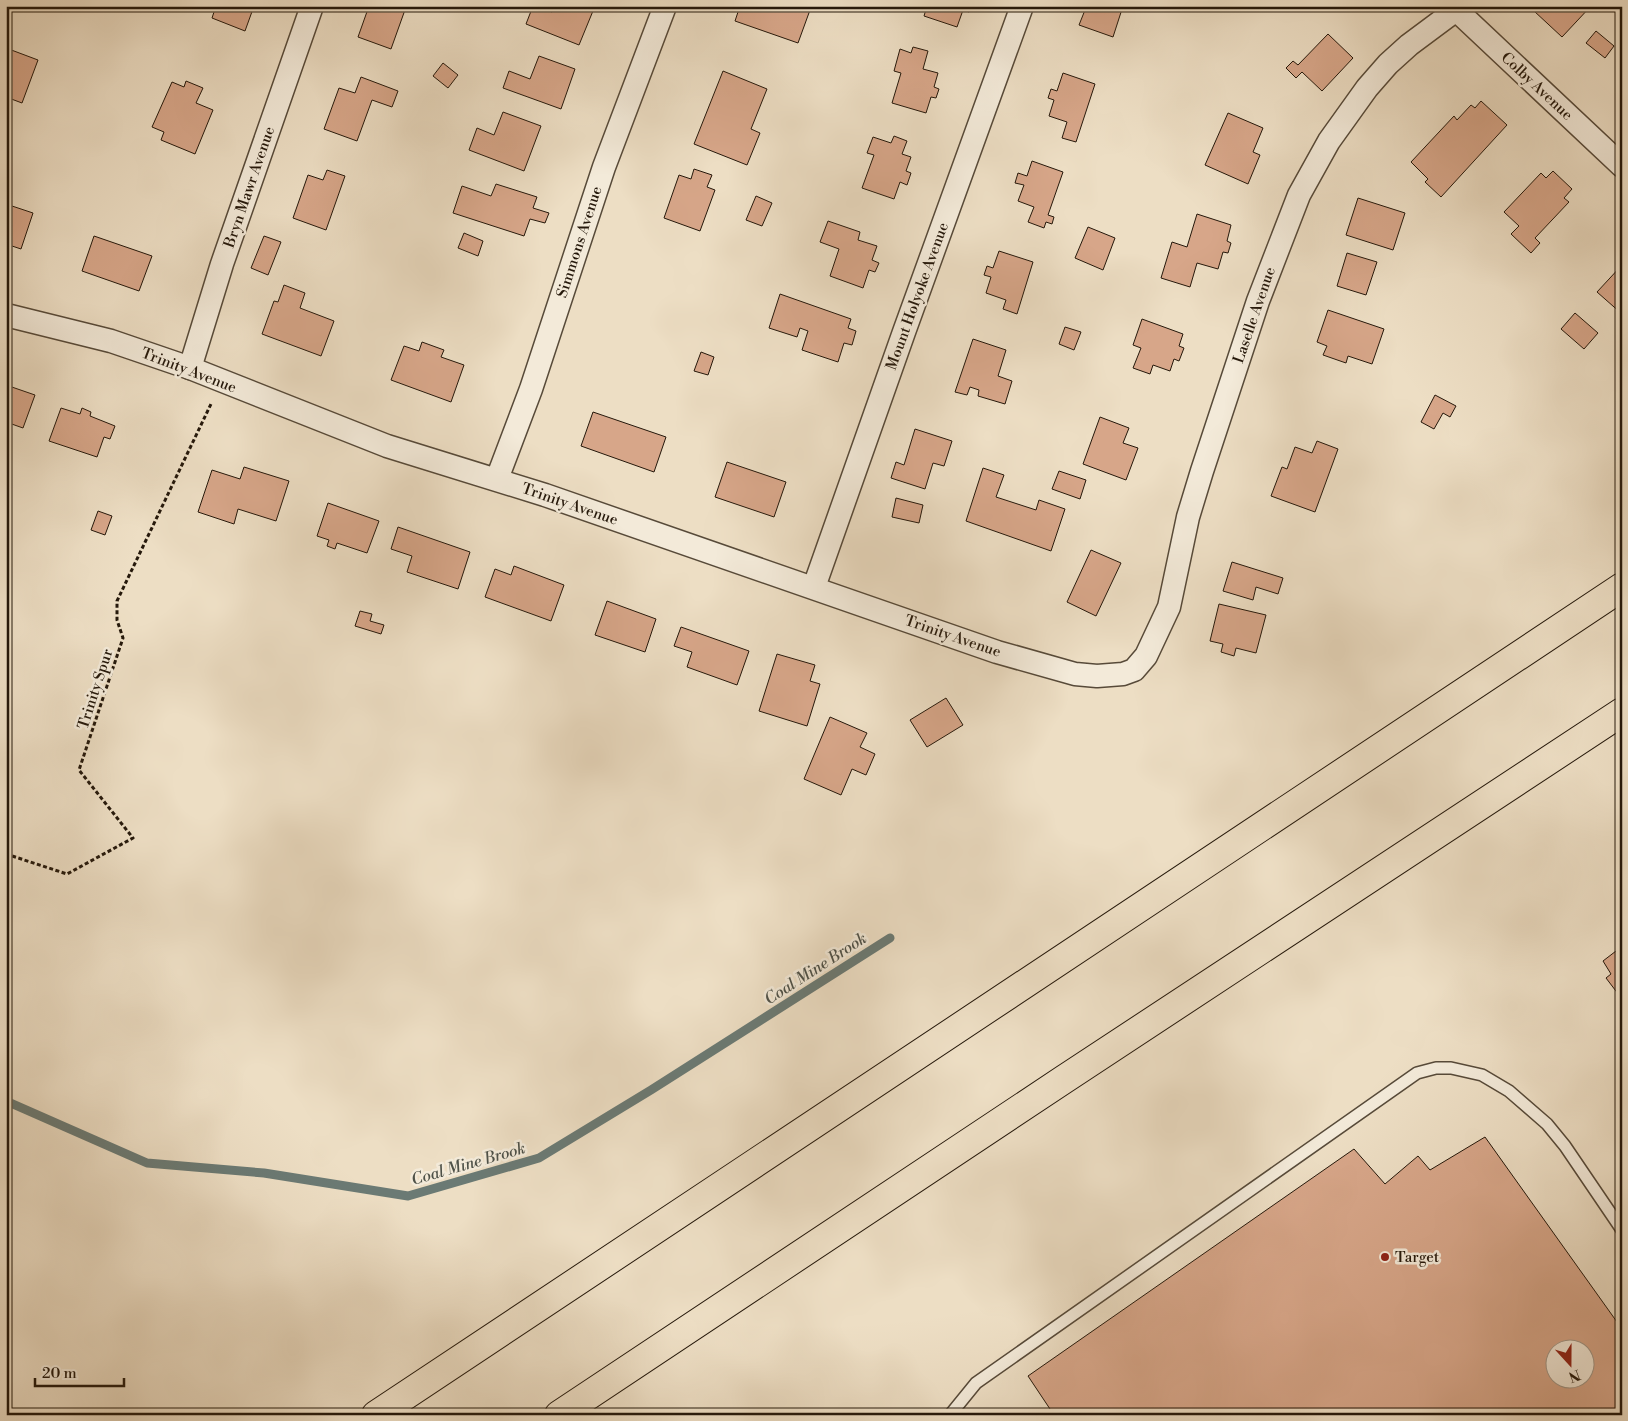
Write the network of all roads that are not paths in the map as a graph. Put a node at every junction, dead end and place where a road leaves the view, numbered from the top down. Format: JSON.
{"nodes":[{"id":1,"x":312,"y":6,"type":"edge"},
{"id":2,"x":665,"y":6,"type":"edge"},
{"id":3,"x":1022,"y":6,"type":"edge"},
{"id":4,"x":1454,"y":8,"type":"edge"},
{"id":5,"x":1622,"y":166,"type":"edge"},
{"id":6,"x":6,"y":315,"type":"edge"},
{"id":7,"x":190,"y":368,"type":"junction"},
{"id":8,"x":497,"y":479,"type":"junction"},
{"id":9,"x":814,"y":587,"type":"junction"},
{"id":10,"x":1622,"y":587,"type":"edge"},
{"id":11,"x":1136,"y":668,"type":"joint"},
{"id":12,"x":1622,"y":712,"type":"edge"},
{"id":13,"x":1621,"y":1226,"type":"edge"},
{"id":14,"x":376,"y":1415,"type":"edge"},
{"id":15,"x":559,"y":1415,"type":"edge"},
{"id":16,"x":950,"y":1415,"type":"edge"}],
"edges":[{"from":1,"to":7,"type":"street","name":"Bryn Mawr Avenue"},
{"from":2,"to":8,"type":"street","name":"Simmons Avenue"},
{"from":3,"to":9,"type":"street","name":"Mount Holyoke Avenue"},
{"from":4,"to":5,"type":"street","name":"Colby Avenue"},
{"from":4,"to":11,"type":"street","name":"Laselle Avenue"},
{"from":6,"to":7,"type":"street","name":"Trinity Avenue"},
{"from":7,"to":8,"type":"street","name":"Trinity Avenue"},
{"from":8,"to":9,"type":"street","name":"Trinity Avenue"},
{"from":9,"to":11,"type":"street","name":"Trinity Avenue"},
{"from":10,"to":14,"type":"highway"},
{"from":12,"to":15,"type":"highway"},
{"from":13,"to":16,"type":"lane"}]}
